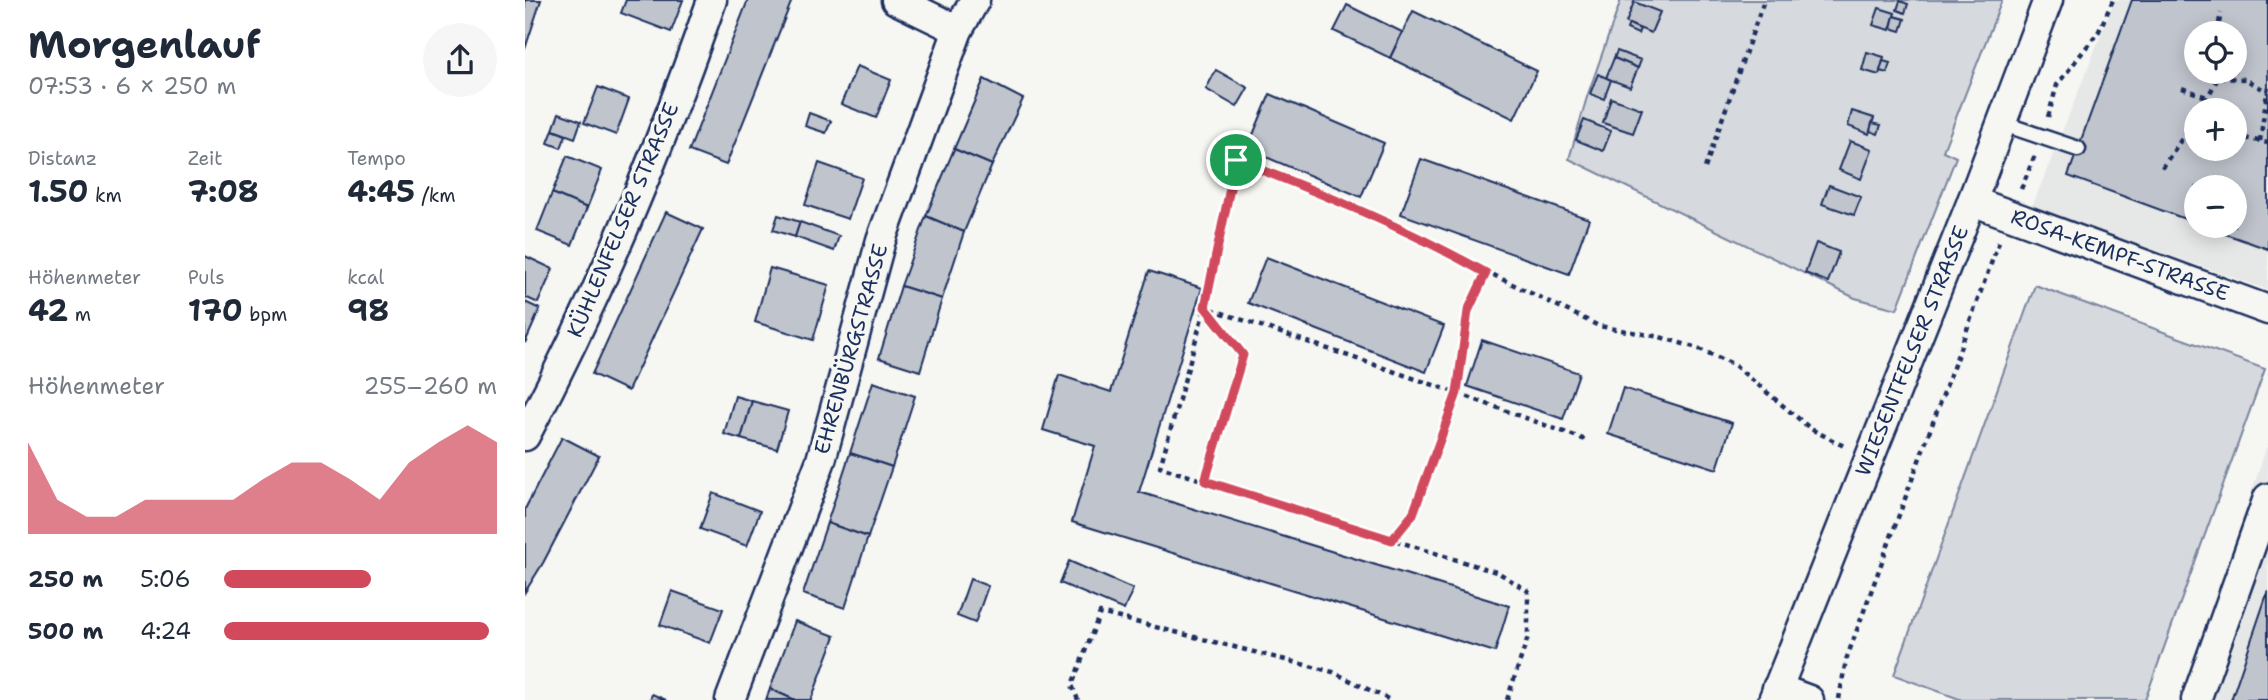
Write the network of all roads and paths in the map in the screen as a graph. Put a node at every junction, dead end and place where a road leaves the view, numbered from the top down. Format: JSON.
{"nodes":[{"id":1,"x":712,"y":0,"type":"edge"},
{"id":2,"x":896,"y":0,"type":"edge"},
{"id":3,"x":975,"y":0,"type":"edge"},
{"id":4,"x":1764,"y":0,"type":"edge"},
{"id":5,"x":2048,"y":0,"type":"edge"},
{"id":6,"x":2113,"y":0,"type":"edge"},
{"id":7,"x":2221,"y":13,"type":"dead end"},
{"id":8,"x":2219,"y":21,"type":"edge"},
{"id":9,"x":958,"y":30,"type":"junction"},
{"id":10,"x":2247,"y":80,"type":"edge"},
{"id":11,"x":2216,"y":84,"type":"edge"},
{"id":12,"x":2182,"y":88,"type":"dead end"},
{"id":13,"x":2267,"y":90,"type":"edge"},
{"id":14,"x":2209,"y":98,"type":"joint"},
{"id":15,"x":2000,"y":122,"type":"junction"},
{"id":16,"x":2184,"y":136,"type":"edge"},
{"id":17,"x":2043,"y":138,"type":"junction"},
{"id":18,"x":2247,"y":138,"type":"edge"},
{"id":19,"x":2260,"y":141,"type":"junction"},
{"id":20,"x":2268,"y":143,"type":"edge"},
{"id":21,"x":2078,"y":149,"type":"dead end"},
{"id":22,"x":1705,"y":168,"type":"dead end"},
{"id":23,"x":2162,"y":168,"type":"dead end"},
{"id":24,"x":1972,"y":201,"type":"junction"},
{"id":25,"x":2009,"y":215,"type":"junction"},
{"id":26,"x":1486,"y":273,"type":"junction"},
{"id":27,"x":1205,"y":307,"type":"junction"},
{"id":28,"x":2268,"y":310,"type":"edge"},
{"id":29,"x":1457,"y":393,"type":"junction"},
{"id":30,"x":525,"y":436,"type":"edge"},
{"id":31,"x":1586,"y":440,"type":"dead end"},
{"id":32,"x":1870,"y":456,"type":"junction"},
{"id":33,"x":1205,"y":481,"type":"junction"},
{"id":34,"x":2268,"y":498,"type":"edge"},
{"id":35,"x":1392,"y":540,"type":"junction"},
{"id":36,"x":1775,"y":694,"type":"edge"},
{"id":37,"x":730,"y":700,"type":"edge"},
{"id":38,"x":1078,"y":700,"type":"edge"},
{"id":39,"x":1390,"y":700,"type":"edge"},
{"id":40,"x":1507,"y":700,"type":"edge"},
{"id":41,"x":1809,"y":700,"type":"edge"},
{"id":42,"x":1839,"y":700,"type":"edge"},
{"id":43,"x":2196,"y":700,"type":"edge"}],
"edges":[{"from":1,"to":30,"type":"street","name":"KÜHLENFELSER STRASSE"},
{"from":2,"to":9,"type":"street"},
{"from":3,"to":9,"type":"street","name":"EHRENBÜRGSTRASSE"},
{"from":4,"to":22,"type":"path"},
{"from":5,"to":15,"type":"street","name":"WIESENTFELSER STRASSE"},
{"from":6,"to":17,"type":"path"},
{"from":7,"to":8,"type":"path"},
{"from":9,"to":37,"type":"street","name":"EHRENBÜRGSTRASSE"},
{"from":10,"to":13,"type":"path"},
{"from":11,"to":14,"type":"path"},
{"from":12,"to":14,"type":"path"},
{"from":13,"to":19,"type":"path"},
{"from":15,"to":17,"type":"lane"},
{"from":15,"to":24,"type":"street","name":"WIESENTFELSER STRASSE"},
{"from":16,"to":23,"type":"path"},
{"from":17,"to":21,"type":"lane"},
{"from":17,"to":25,"type":"path"},
{"from":18,"to":19,"type":"path"},
{"from":19,"to":20,"type":"path"},
{"from":24,"to":25,"type":"street","name":"ROSA-KEMPF-STRASSE"},
{"from":24,"to":32,"type":"street","name":"WIESENTFELSER STRASSE"},
{"from":25,"to":28,"type":"street","name":"ROSA-KEMPF-STRASSE"},
{"from":25,"to":42,"type":"path"},
{"from":26,"to":27,"type":"path"},
{"from":26,"to":29,"type":"path"},
{"from":26,"to":32,"type":"path"},
{"from":27,"to":29,"type":"path"},
{"from":27,"to":33,"type":"path"},
{"from":27,"to":33,"type":"path"},
{"from":29,"to":31,"type":"path"},
{"from":29,"to":35,"type":"path"},
{"from":32,"to":36,"type":"street","name":"WIESENTFELSER STRASSE"},
{"from":33,"to":35,"type":"path"},
{"from":34,"to":43,"type":"street"},
{"from":35,"to":40,"type":"path"},
{"from":36,"to":41,"type":"street"},
{"from":38,"to":39,"type":"path"}]}
